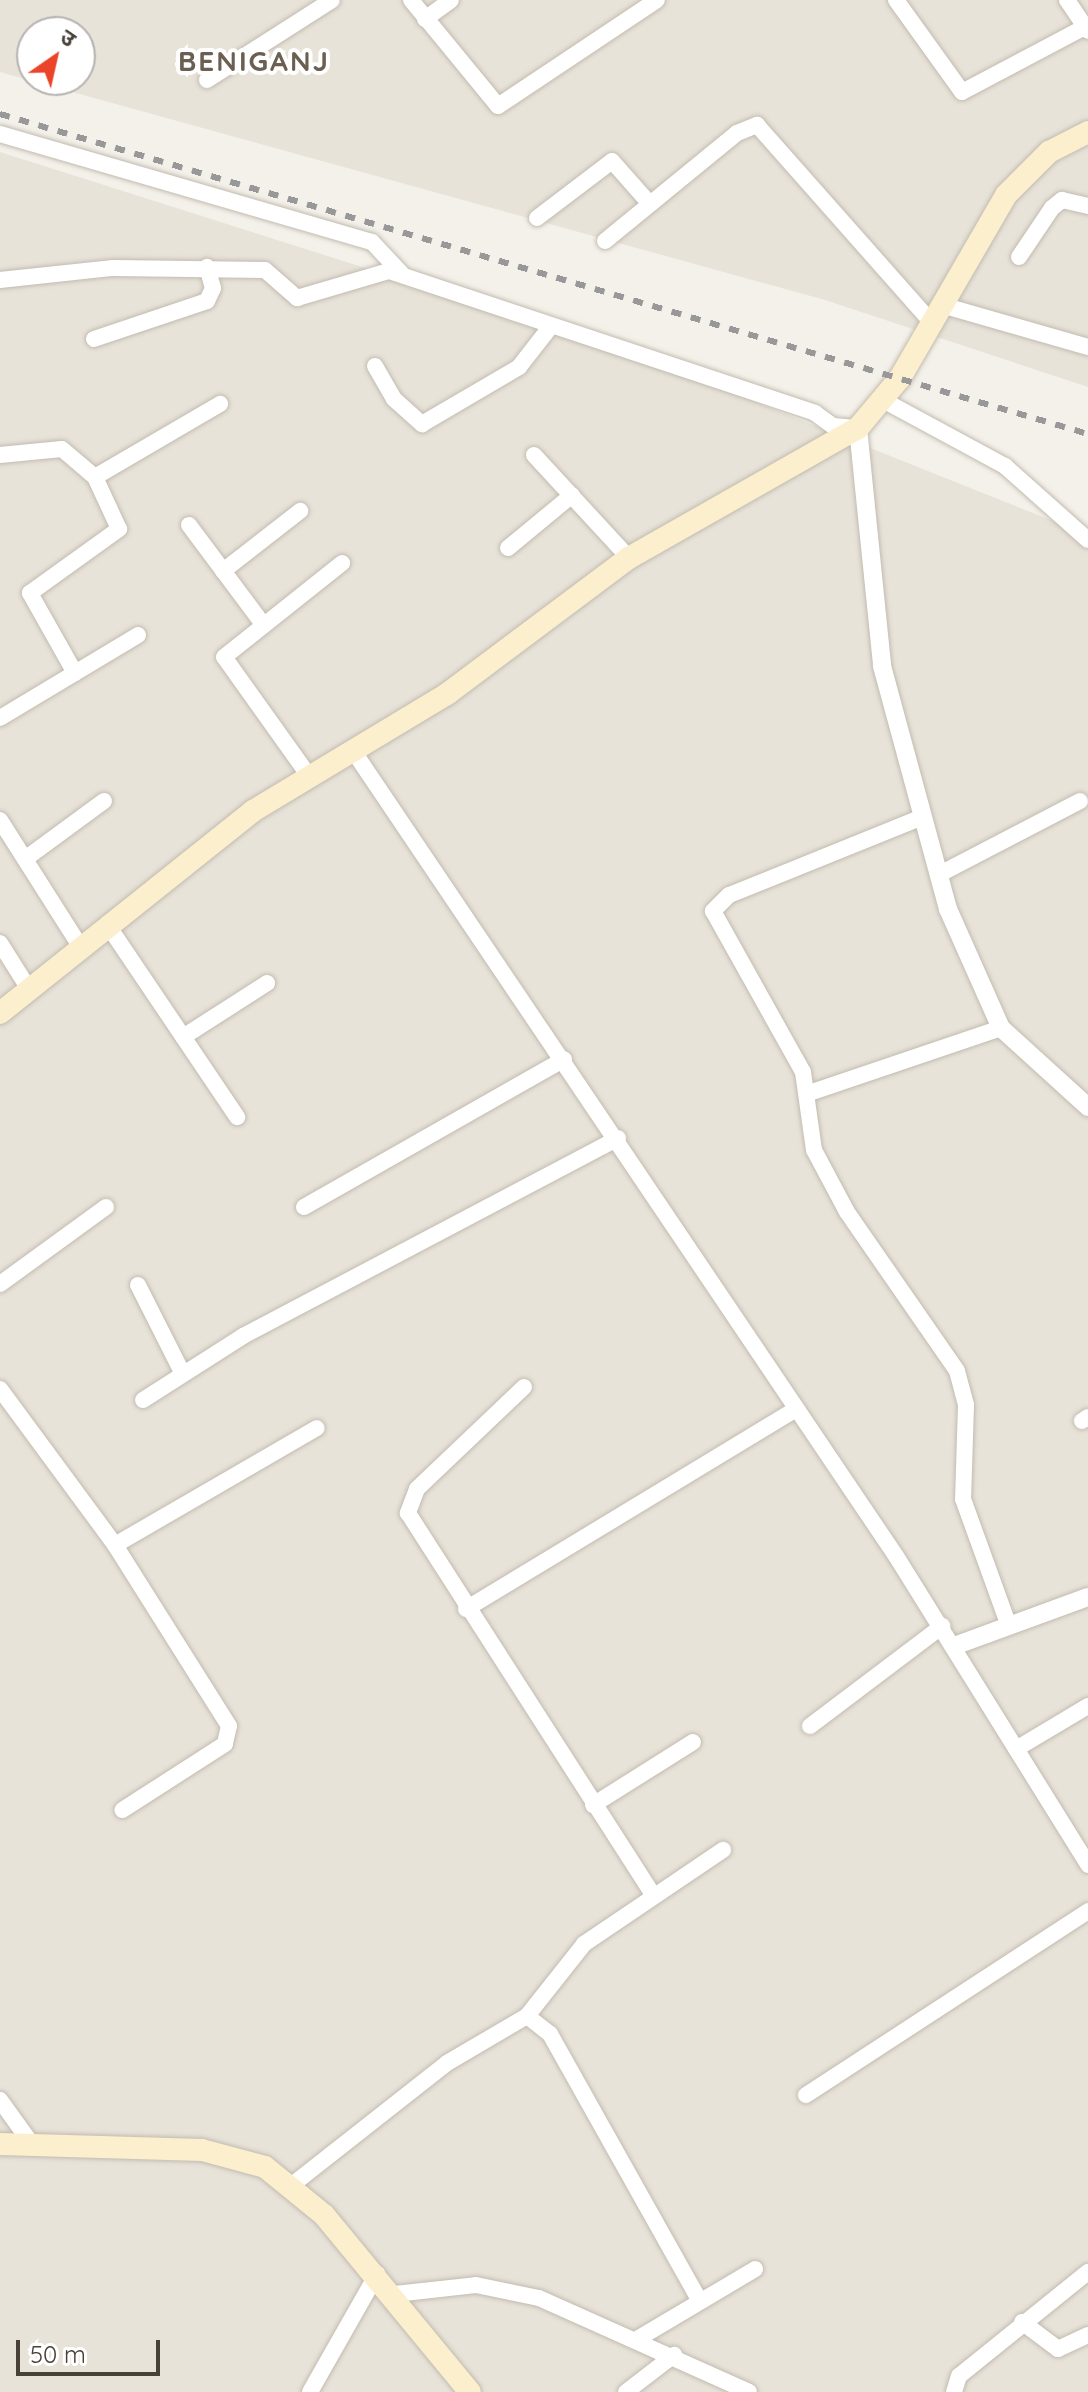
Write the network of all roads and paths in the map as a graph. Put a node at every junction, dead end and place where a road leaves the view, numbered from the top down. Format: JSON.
{"nodes":[{"id":1,"x":332,"y":0,"type":"edge"},
{"id":2,"x":411,"y":0,"type":"edge"},
{"id":3,"x":451,"y":0,"type":"edge"},
{"id":4,"x":657,"y":0,"type":"edge"},
{"id":5,"x":896,"y":0,"type":"edge"},
{"id":6,"x":1067,"y":0,"type":"edge"},
{"id":7,"x":425,"y":19,"type":"junction"},
{"id":8,"x":1087,"y":29,"type":"edge"},
{"id":9,"x":207,"y":80,"type":"dead end"},
{"id":10,"x":1088,"y":132,"type":"edge"},
{"id":11,"x":0,"y":134,"type":"edge"},
{"id":12,"x":650,"y":204,"type":"junction"},
{"id":13,"x":1088,"y":206,"type":"edge"},
{"id":14,"x":537,"y":218,"type":"dead end"},
{"id":15,"x":605,"y":241,"type":"dead end"},
{"id":16,"x":1019,"y":257,"type":"dead end"},
{"id":17,"x":207,"y":267,"type":"junction"},
{"id":18,"x":401,"y":273,"type":"junction"},
{"id":19,"x":0,"y":280,"type":"edge"},
{"id":20,"x":939,"y":315,"type":"junction"},
{"id":21,"x":551,"y":326,"type":"junction"},
{"id":22,"x":94,"y":339,"type":"dead end"},
{"id":23,"x":1088,"y":347,"type":"edge"},
{"id":24,"x":375,"y":366,"type":"dead end"},
{"id":25,"x":883,"y":400,"type":"junction"},
{"id":26,"x":220,"y":404,"type":"dead end"},
{"id":27,"x":858,"y":428,"type":"junction"},
{"id":28,"x":0,"y":455,"type":"edge"},
{"id":29,"x":534,"y":455,"type":"dead end"},
{"id":30,"x":95,"y":477,"type":"junction"},
{"id":31,"x":572,"y":495,"type":"junction"},
{"id":32,"x":300,"y":511,"type":"dead end"},
{"id":33,"x":189,"y":525,"type":"dead end"},
{"id":34,"x":1088,"y":540,"type":"edge"},
{"id":35,"x":508,"y":548,"type":"dead end"},
{"id":36,"x":629,"y":558,"type":"junction"},
{"id":37,"x":342,"y":563,"type":"dead end"},
{"id":38,"x":223,"y":571,"type":"junction"},
{"id":39,"x":262,"y":623,"type":"junction"},
{"id":40,"x":138,"y":635,"type":"dead end"},
{"id":41,"x":75,"y":673,"type":"junction"},
{"id":42,"x":0,"y":718,"type":"edge"},
{"id":43,"x":352,"y":749,"type":"junction"},
{"id":44,"x":309,"y":776,"type":"junction"},
{"id":45,"x":104,"y":801,"type":"dead end"},
{"id":46,"x":1080,"y":801,"type":"dead end"},
{"id":47,"x":920,"y":818,"type":"junction"},
{"id":48,"x":0,"y":820,"type":"edge"},
{"id":49,"x":25,"y":859,"type":"junction"},
{"id":50,"x":938,"y":875,"type":"junction"},
{"id":51,"x":107,"y":924,"type":"junction"},
{"id":52,"x":0,"y":943,"type":"edge"},
{"id":53,"x":80,"y":946,"type":"junction"},
{"id":54,"x":267,"y":983,"type":"dead end"},
{"id":55,"x":29,"y":989,"type":"junction"},
{"id":56,"x":0,"y":1013,"type":"edge"},
{"id":57,"x":1001,"y":1028,"type":"junction"},
{"id":58,"x":183,"y":1037,"type":"junction"},
{"id":59,"x":564,"y":1059,"type":"junction"},
{"id":60,"x":809,"y":1093,"type":"junction"},
{"id":61,"x":1088,"y":1107,"type":"edge"},
{"id":62,"x":237,"y":1117,"type":"dead end"},
{"id":63,"x":618,"y":1138,"type":"junction"},
{"id":64,"x":106,"y":1207,"type":"dead end"},
{"id":65,"x":304,"y":1207,"type":"dead end"},
{"id":66,"x":0,"y":1284,"type":"edge"},
{"id":67,"x":138,"y":1285,"type":"dead end"},
{"id":68,"x":182,"y":1372,"type":"junction"},
{"id":69,"x":524,"y":1387,"type":"dead end"},
{"id":70,"x":0,"y":1389,"type":"edge"},
{"id":71,"x":143,"y":1400,"type":"dead end"},
{"id":72,"x":795,"y":1410,"type":"junction"},
{"id":73,"x":317,"y":1428,"type":"dead end"},
{"id":74,"x":115,"y":1545,"type":"junction"},
{"id":75,"x":1088,"y":1597,"type":"edge"},
{"id":76,"x":466,"y":1609,"type":"junction"},
{"id":77,"x":942,"y":1626,"type":"junction"},
{"id":78,"x":1009,"y":1626,"type":"junction"},
{"id":79,"x":954,"y":1646,"type":"junction"},
{"id":80,"x":1088,"y":1706,"type":"edge"},
{"id":81,"x":810,"y":1726,"type":"dead end"},
{"id":82,"x":693,"y":1742,"type":"dead end"},
{"id":83,"x":1016,"y":1749,"type":"junction"},
{"id":84,"x":593,"y":1805,"type":"junction"},
{"id":85,"x":122,"y":1810,"type":"dead end"},
{"id":86,"x":723,"y":1850,"type":"dead end"},
{"id":87,"x":1088,"y":1865,"type":"edge"},
{"id":88,"x":653,"y":1894,"type":"junction"},
{"id":89,"x":1088,"y":1911,"type":"edge"},
{"id":90,"x":527,"y":2016,"type":"junction"},
{"id":91,"x":806,"y":2095,"type":"dead end"},
{"id":92,"x":0,"y":2100,"type":"edge"},
{"id":93,"x":0,"y":2144,"type":"edge"},
{"id":94,"x":33,"y":2146,"type":"junction"},
{"id":95,"x":292,"y":2185,"type":"junction"},
{"id":96,"x":755,"y":2269,"type":"dead end"},
{"id":97,"x":1088,"y":2272,"type":"edge"},
{"id":98,"x":377,"y":2274,"type":"junction"},
{"id":99,"x":395,"y":2294,"type":"junction"},
{"id":100,"x":700,"y":2301,"type":"junction"},
{"id":101,"x":1022,"y":2322,"type":"junction"},
{"id":102,"x":1088,"y":2335,"type":"edge"},
{"id":103,"x":639,"y":2338,"type":"junction"},
{"id":104,"x":674,"y":2355,"type":"junction"},
{"id":105,"x":310,"y":2392,"type":"edge"},
{"id":106,"x":470,"y":2392,"type":"edge"},
{"id":107,"x":626,"y":2392,"type":"edge"},
{"id":108,"x":749,"y":2392,"type":"edge"},
{"id":109,"x":954,"y":2392,"type":"edge"}],
"edges":[{"from":1,"to":9,"type":"street"},
{"from":2,"to":7,"type":"street"},
{"from":3,"to":7,"type":"street"},
{"from":4,"to":7,"type":"street"},
{"from":5,"to":8,"type":"street"},
{"from":6,"to":8,"type":"street"},
{"from":10,"to":20,"type":"main road"},
{"from":11,"to":18,"type":"street"},
{"from":12,"to":14,"type":"street"},
{"from":12,"to":15,"type":"street"},
{"from":12,"to":20,"type":"street"},
{"from":13,"to":16,"type":"street"},
{"from":17,"to":18,"type":"street"},
{"from":17,"to":19,"type":"street"},
{"from":17,"to":22,"type":"street"},
{"from":18,"to":21,"type":"street"},
{"from":20,"to":23,"type":"street"},
{"from":20,"to":25,"type":"main road"},
{"from":21,"to":24,"type":"street"},
{"from":21,"to":27,"type":"street"},
{"from":25,"to":27,"type":"main road"},
{"from":25,"to":34,"type":"street"},
{"from":26,"to":30,"type":"street"},
{"from":27,"to":36,"type":"main road"},
{"from":27,"to":47,"type":"street"},
{"from":28,"to":30,"type":"street"},
{"from":29,"to":31,"type":"street"},
{"from":30,"to":41,"type":"street"},
{"from":31,"to":35,"type":"street"},
{"from":31,"to":36,"type":"street"},
{"from":32,"to":38,"type":"street"},
{"from":33,"to":38,"type":"street"},
{"from":36,"to":43,"type":"main road"},
{"from":37,"to":39,"type":"street"},
{"from":38,"to":39,"type":"street"},
{"from":39,"to":44,"type":"street"},
{"from":40,"to":41,"type":"street"},
{"from":41,"to":42,"type":"street"},
{"from":43,"to":44,"type":"main road"},
{"from":43,"to":59,"type":"street"},
{"from":44,"to":51,"type":"main road"},
{"from":45,"to":49,"type":"street"},
{"from":46,"to":50,"type":"street"},
{"from":47,"to":50,"type":"street"},
{"from":47,"to":60,"type":"street"},
{"from":48,"to":49,"type":"street"},
{"from":49,"to":53,"type":"street"},
{"from":50,"to":57,"type":"street"},
{"from":51,"to":53,"type":"main road"},
{"from":51,"to":58,"type":"street"},
{"from":52,"to":55,"type":"street"},
{"from":53,"to":55,"type":"main road"},
{"from":54,"to":58,"type":"street"},
{"from":55,"to":56,"type":"main road"},
{"from":57,"to":60,"type":"street"},
{"from":57,"to":61,"type":"street"},
{"from":58,"to":62,"type":"street"},
{"from":59,"to":63,"type":"street"},
{"from":59,"to":65,"type":"street"},
{"from":60,"to":78,"type":"street"},
{"from":63,"to":68,"type":"street"},
{"from":63,"to":72,"type":"street"},
{"from":64,"to":66,"type":"street"},
{"from":67,"to":68,"type":"street"},
{"from":68,"to":71,"type":"street"},
{"from":69,"to":76,"type":"street"},
{"from":70,"to":74,"type":"street"},
{"from":72,"to":76,"type":"street"},
{"from":72,"to":77,"type":"street"},
{"from":73,"to":74,"type":"street"},
{"from":74,"to":85,"type":"street"},
{"from":75,"to":78,"type":"street"},
{"from":76,"to":84,"type":"street"},
{"from":77,"to":79,"type":"street"},
{"from":77,"to":81,"type":"street"},
{"from":78,"to":79,"type":"street"},
{"from":79,"to":83,"type":"street"},
{"from":80,"to":83,"type":"street"},
{"from":82,"to":84,"type":"street"},
{"from":83,"to":87,"type":"street"},
{"from":84,"to":88,"type":"street"},
{"from":86,"to":88,"type":"street"},
{"from":88,"to":90,"type":"street"},
{"from":89,"to":91,"type":"street"},
{"from":90,"to":95,"type":"street"},
{"from":90,"to":100,"type":"street"},
{"from":92,"to":94,"type":"street"},
{"from":93,"to":94,"type":"main road"},
{"from":94,"to":95,"type":"main road"},
{"from":95,"to":98,"type":"main road"},
{"from":96,"to":100,"type":"street"},
{"from":97,"to":101,"type":"street"},
{"from":98,"to":99,"type":"main road"},
{"from":98,"to":105,"type":"street"},
{"from":99,"to":103,"type":"street"},
{"from":99,"to":106,"type":"main road"},
{"from":100,"to":103,"type":"street"},
{"from":101,"to":102,"type":"street"},
{"from":101,"to":109,"type":"street"},
{"from":103,"to":104,"type":"street"},
{"from":104,"to":107,"type":"street"},
{"from":104,"to":108,"type":"street"}]}
